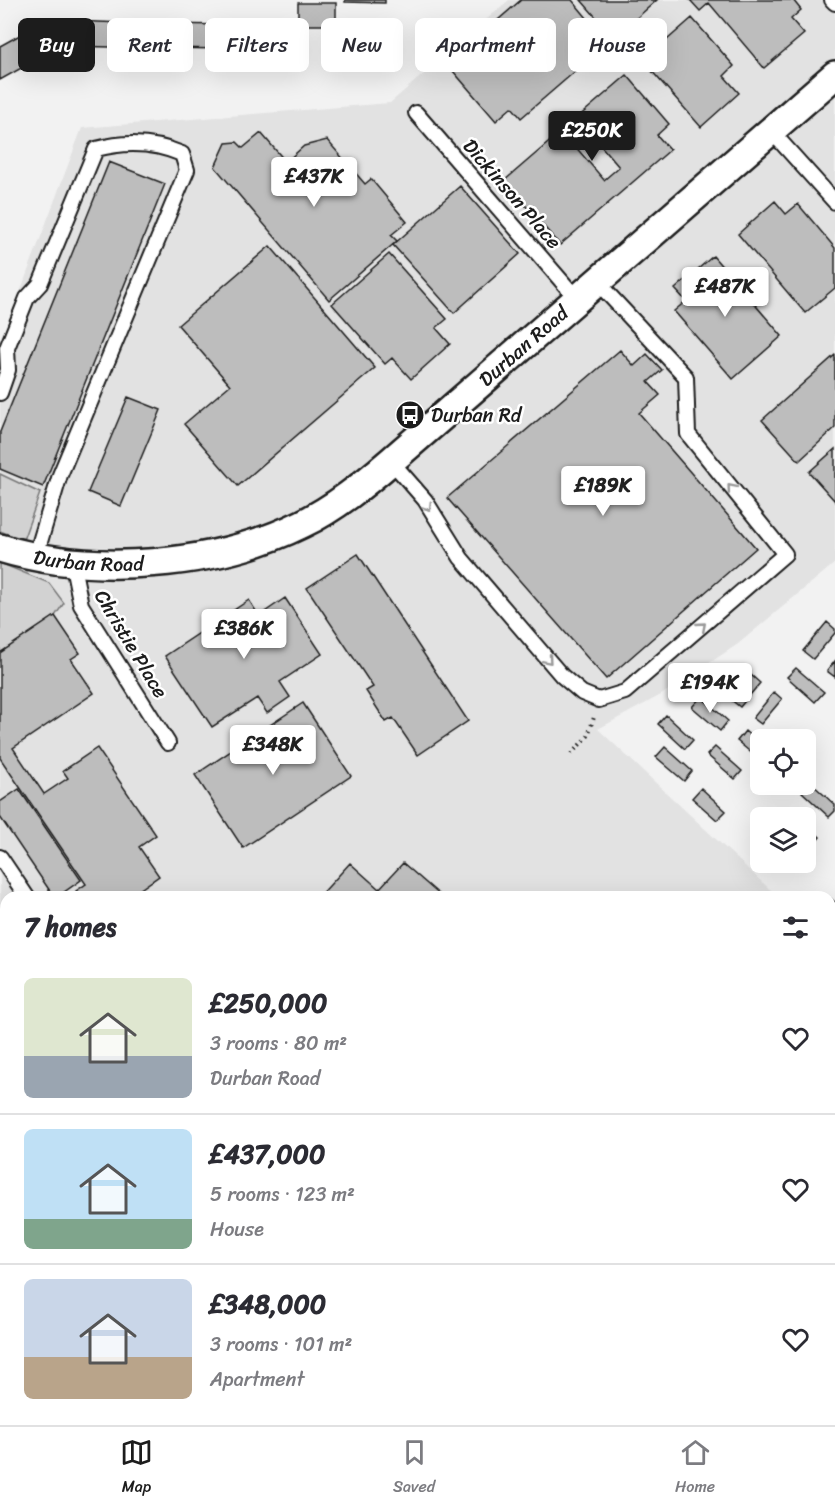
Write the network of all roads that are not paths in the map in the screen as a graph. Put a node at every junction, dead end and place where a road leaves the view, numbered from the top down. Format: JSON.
{"nodes":[{"id":1,"x":832,"y":0,"type":"edge"},
{"id":2,"x":835,"y":3,"type":"edge"},
{"id":3,"x":835,"y":75,"type":"edge"},
{"id":4,"x":416,"y":113,"type":"dead end"},
{"id":5,"x":772,"y":132,"type":"junction"},
{"id":6,"x":835,"y":202,"type":"edge"},
{"id":7,"x":588,"y":292,"type":"junction"},
{"id":8,"x":0,"y":393,"type":"edge"},
{"id":9,"x":391,"y":461,"type":"junction"},
{"id":10,"x":0,"y":548,"type":"edge"},
{"id":11,"x":36,"y":555,"type":"junction"},
{"id":12,"x":72,"y":561,"type":"junction"},
{"id":13,"x":168,"y":743,"type":"dead end"},
{"id":14,"x":0,"y":857,"type":"edge"},
{"id":15,"x":23,"y":891,"type":"edge"}],
"edges":[{"from":1,"to":2,"type":"lane"},
{"from":3,"to":5,"type":"street","name":"Durban Road"},
{"from":4,"to":7,"type":"lane","name":"Dickinson Place"},
{"from":5,"to":6,"type":"lane"},
{"from":5,"to":7,"type":"street","name":"Durban Road"},
{"from":7,"to":9,"type":"street","name":"Durban Road"},
{"from":9,"to":7,"type":"lane","name":"Dickinson Place","one_way":true},
{"from":8,"to":11,"type":"lane"},
{"from":9,"to":12,"type":"street","name":"Durban Road"},
{"from":10,"to":11,"type":"street","name":"Durban Road"},
{"from":11,"to":12,"type":"street","name":"Durban Road"},
{"from":12,"to":13,"type":"lane","name":"Christie Place"},
{"from":14,"to":15,"type":"lane"}]}
